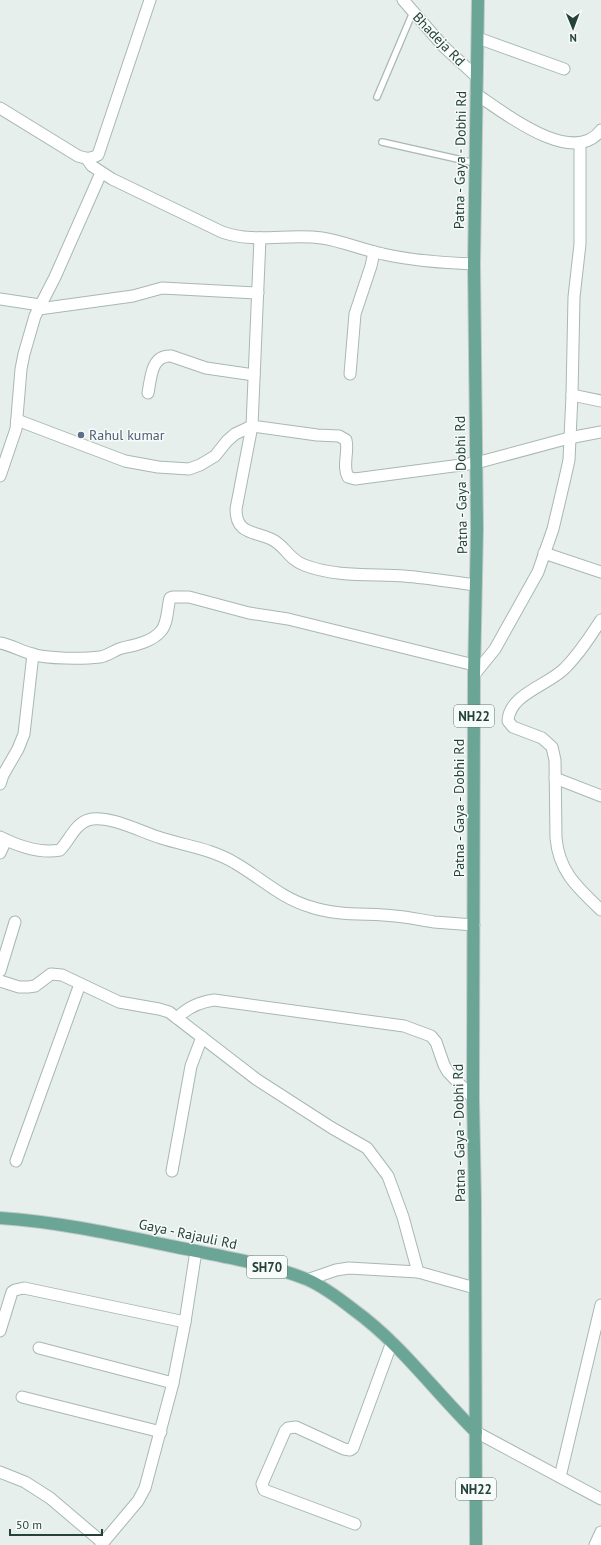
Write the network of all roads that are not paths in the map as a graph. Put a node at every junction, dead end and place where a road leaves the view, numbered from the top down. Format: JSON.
{"nodes":[{"id":1,"x":150,"y":0,"type":"edge"},
{"id":2,"x":403,"y":0,"type":"edge"},
{"id":3,"x":478,"y":0,"type":"edge"},
{"id":4,"x":413,"y":12,"type":"junction"},
{"id":5,"x":478,"y":38,"type":"junction"},
{"id":6,"x":564,"y":69,"type":"dead end"},
{"id":7,"x":476,"y":77,"type":"junction"},
{"id":8,"x":476,"y":94,"type":"junction"},
{"id":9,"x":377,"y":97,"type":"dead end"},
{"id":10,"x":0,"y":108,"type":"edge"},
{"id":11,"x":601,"y":130,"type":"edge"},
{"id":12,"x":382,"y":142,"type":"dead end"},
{"id":13,"x":580,"y":143,"type":"junction"},
{"id":14,"x":87,"y":159,"type":"junction"},
{"id":15,"x":476,"y":163,"type":"junction"},
{"id":16,"x":101,"y":173,"type":"junction"},
{"id":17,"x":260,"y":238,"type":"junction"},
{"id":18,"x":374,"y":252,"type":"junction"},
{"id":19,"x":474,"y":264,"type":"junction"},
{"id":20,"x":258,"y":293,"type":"junction"},
{"id":21,"x":0,"y":298,"type":"edge"},
{"id":22,"x":40,"y":307,"type":"junction"},
{"id":23,"x":350,"y":374,"type":"dead end"},
{"id":24,"x":254,"y":375,"type":"junction"},
{"id":25,"x":148,"y":393,"type":"dead end"},
{"id":26,"x":572,"y":395,"type":"junction"},
{"id":27,"x":601,"y":401,"type":"edge"},
{"id":28,"x":18,"y":420,"type":"junction"},
{"id":29,"x":252,"y":426,"type":"junction"},
{"id":30,"x":601,"y":432,"type":"edge"},
{"id":31,"x":570,"y":438,"type":"junction"},
{"id":32,"x":476,"y":463,"type":"junction"},
{"id":33,"x":0,"y":476,"type":"edge"},
{"id":34,"x":544,"y":553,"type":"junction"},
{"id":35,"x":601,"y":572,"type":"edge"},
{"id":36,"x":476,"y":585,"type":"junction"},
{"id":37,"x":601,"y":620,"type":"edge"},
{"id":38,"x":0,"y":643,"type":"edge"},
{"id":39,"x":33,"y":654,"type":"junction"},
{"id":40,"x":474,"y":670,"type":"junction"},
{"id":41,"x":555,"y":778,"type":"junction"},
{"id":42,"x":0,"y":784,"type":"edge"},
{"id":43,"x":601,"y":796,"type":"edge"},
{"id":44,"x":3,"y":839,"type":"edge"},
{"id":45,"x":0,"y":854,"type":"edge"},
{"id":46,"x":601,"y":910,"type":"edge"},
{"id":47,"x":15,"y":922,"type":"dead end"},
{"id":48,"x":474,"y":925,"type":"junction"},
{"id":49,"x":0,"y":971,"type":"edge"},
{"id":50,"x":0,"y":981,"type":"edge"},
{"id":51,"x":80,"y":984,"type":"junction"},
{"id":52,"x":177,"y":1018,"type":"junction"},
{"id":53,"x":202,"y":1037,"type":"junction"},
{"id":54,"x":473,"y":1098,"type":"junction"},
{"id":55,"x":16,"y":1161,"type":"dead end"},
{"id":56,"x":172,"y":1171,"type":"dead end"},
{"id":57,"x":0,"y":1218,"type":"edge"},
{"id":58,"x":196,"y":1251,"type":"junction"},
{"id":59,"x":418,"y":1272,"type":"junction"},
{"id":60,"x":307,"y":1280,"type":"junction"},
{"id":61,"x":475,"y":1288,"type":"junction"},
{"id":62,"x":601,"y":1305,"type":"edge"},
{"id":63,"x":185,"y":1322,"type":"junction"},
{"id":64,"x":0,"y":1331,"type":"edge"},
{"id":65,"x":392,"y":1342,"type":"junction"},
{"id":66,"x":39,"y":1348,"type":"dead end"},
{"id":67,"x":173,"y":1383,"type":"junction"},
{"id":68,"x":22,"y":1397,"type":"dead end"},
{"id":69,"x":161,"y":1432,"type":"junction"},
{"id":70,"x":476,"y":1432,"type":"junction"},
{"id":71,"x":0,"y":1472,"type":"edge"},
{"id":72,"x":560,"y":1477,"type":"junction"},
{"id":73,"x":601,"y":1499,"type":"edge"},
{"id":74,"x":355,"y":1524,"type":"dead end"},
{"id":75,"x":601,"y":1532,"type":"edge"},
{"id":76,"x":102,"y":1544,"type":"edge"},
{"id":77,"x":476,"y":1545,"type":"edge"},
{"id":78,"x":595,"y":1545,"type":"edge"}],
"edges":[{"from":1,"to":14,"type":"street"},
{"from":2,"to":4,"type":"street","name":"Bhadeja Rd"},
{"from":3,"to":5,"type":"main road","name":"Patna - Gaya - Dobhi Rd","number":"NH22"},
{"from":4,"to":7,"type":"street","name":"Bhadeja Rd"},
{"from":4,"to":9,"type":"lane"},
{"from":5,"to":6,"type":"street"},
{"from":5,"to":7,"type":"main road","name":"Patna - Gaya - Dobhi Rd","number":"NH22"},
{"from":7,"to":8,"type":"main road","name":"Patna - Gaya - Dobhi Rd","number":"NH22"},
{"from":8,"to":13,"type":"street"},
{"from":8,"to":15,"type":"main road","name":"Patna - Gaya - Dobhi Rd","number":"NH22"},
{"from":10,"to":14,"type":"street"},
{"from":11,"to":13,"type":"street"},
{"from":12,"to":15,"type":"lane"},
{"from":13,"to":26,"type":"street"},
{"from":14,"to":16,"type":"street"},
{"from":15,"to":19,"type":"main road","name":"Patna - Gaya - Dobhi Rd","number":"NH22"},
{"from":16,"to":17,"type":"street"},
{"from":16,"to":22,"type":"street"},
{"from":17,"to":18,"type":"street"},
{"from":17,"to":20,"type":"street"},
{"from":18,"to":19,"type":"street"},
{"from":18,"to":23,"type":"street"},
{"from":19,"to":32,"type":"main road","name":"Patna - Gaya - Dobhi Rd","number":"NH22"},
{"from":20,"to":22,"type":"street"},
{"from":20,"to":24,"type":"street"},
{"from":21,"to":22,"type":"street"},
{"from":22,"to":28,"type":"street"},
{"from":24,"to":25,"type":"street"},
{"from":24,"to":29,"type":"street"},
{"from":26,"to":27,"type":"street"},
{"from":26,"to":31,"type":"street"},
{"from":28,"to":29,"type":"street"},
{"from":28,"to":33,"type":"street"},
{"from":29,"to":32,"type":"street"},
{"from":29,"to":36,"type":"street"},
{"from":30,"to":31,"type":"street"},
{"from":31,"to":32,"type":"street"},
{"from":31,"to":34,"type":"street"},
{"from":32,"to":36,"type":"main road","name":"Patna - Gaya - Dobhi Rd","number":"NH22"},
{"from":34,"to":35,"type":"street"},
{"from":34,"to":40,"type":"street"},
{"from":36,"to":40,"type":"main road","name":"Patna - Gaya - Dobhi Rd","number":"NH22"},
{"from":37,"to":41,"type":"street"},
{"from":38,"to":39,"type":"street"},
{"from":39,"to":40,"type":"street"},
{"from":39,"to":42,"type":"street"},
{"from":40,"to":48,"type":"main road","name":"Patna - Gaya - Dobhi Rd","number":"NH22"},
{"from":41,"to":43,"type":"street"},
{"from":41,"to":46,"type":"street"},
{"from":44,"to":45,"type":"street"},
{"from":44,"to":48,"type":"street"},
{"from":47,"to":49,"type":"street"},
{"from":48,"to":54,"type":"main road","name":"Patna - Gaya - Dobhi Rd","number":"NH22"},
{"from":50,"to":51,"type":"street"},
{"from":51,"to":52,"type":"street"},
{"from":51,"to":55,"type":"street"},
{"from":52,"to":53,"type":"street"},
{"from":52,"to":54,"type":"street"},
{"from":53,"to":56,"type":"street"},
{"from":53,"to":59,"type":"street"},
{"from":54,"to":61,"type":"main road","name":"Patna - Gaya - Dobhi Rd","number":"NH22"},
{"from":57,"to":58,"type":"main road","name":"Gaya - Rajauli Rd","number":"SH70"},
{"from":58,"to":60,"type":"main road","name":"Gaya - Rajauli Rd","number":"SH70"},
{"from":58,"to":63,"type":"street"},
{"from":59,"to":60,"type":"street"},
{"from":59,"to":61,"type":"street"},
{"from":60,"to":65,"type":"main road","name":"Gaya - Rajauli Rd","number":"SH70"},
{"from":61,"to":70,"type":"main road","name":"Patna - Gaya - Dobhi Rd","number":"NH22"},
{"from":62,"to":72,"type":"street"},
{"from":63,"to":64,"type":"street"},
{"from":63,"to":67,"type":"street"},
{"from":65,"to":70,"type":"main road","name":"Gaya - Rajauli Rd","number":"SH70"},
{"from":65,"to":74,"type":"street"},
{"from":66,"to":67,"type":"street"},
{"from":67,"to":69,"type":"street"},
{"from":68,"to":69,"type":"street"},
{"from":69,"to":76,"type":"street"},
{"from":70,"to":72,"type":"street"},
{"from":70,"to":77,"type":"main road","name":"Patna - Gaya - Dobhi Rd","number":"NH22"},
{"from":71,"to":76,"type":"street"},
{"from":72,"to":73,"type":"street"},
{"from":75,"to":78,"type":"street"}]}
